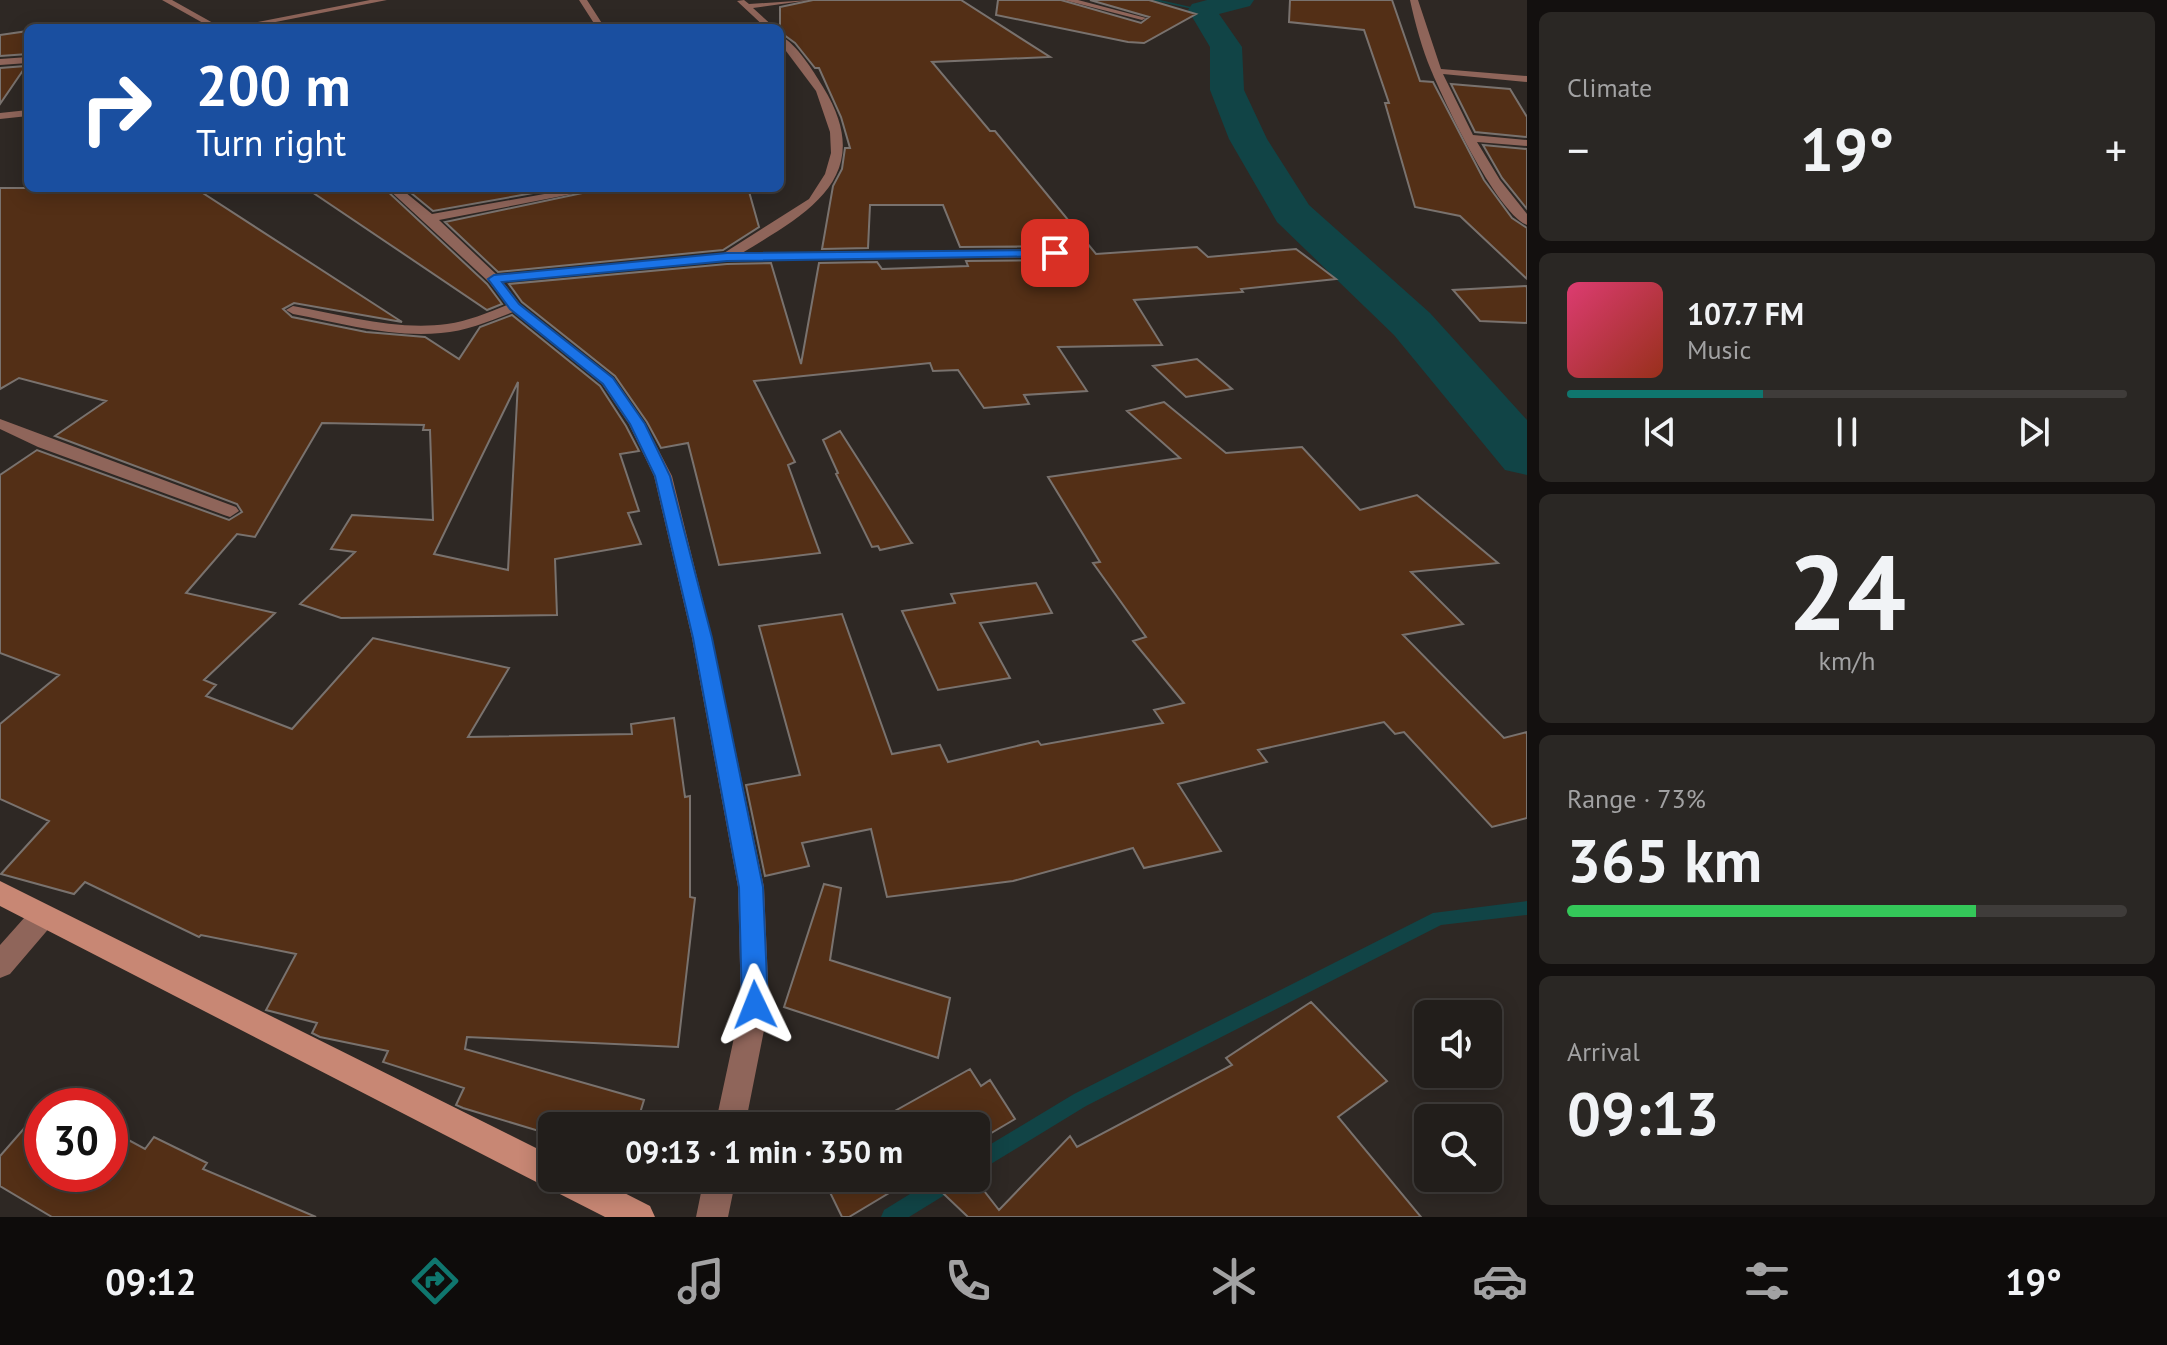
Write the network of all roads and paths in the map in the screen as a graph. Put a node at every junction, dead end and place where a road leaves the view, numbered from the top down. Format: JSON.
{"nodes":[{"id":1,"x":166,"y":0,"type":"edge"},
{"id":2,"x":383,"y":0,"type":"edge"},
{"id":3,"x":583,"y":0,"type":"edge"},
{"id":4,"x":739,"y":0,"type":"edge"},
{"id":5,"x":806,"y":0,"type":"edge"},
{"id":6,"x":1068,"y":0,"type":"edge"},
{"id":7,"x":1414,"y":0,"type":"edge"},
{"id":8,"x":749,"y":6,"type":"junction"},
{"id":9,"x":1142,"y":18,"type":"dead end"},
{"id":10,"x":211,"y":24,"type":"edge"},
{"id":11,"x":266,"y":24,"type":"edge"},
{"id":12,"x":598,"y":24,"type":"edge"},
{"id":13,"x":767,"y":24,"type":"edge"},
{"id":14,"x":784,"y":42,"type":"edge"},
{"id":15,"x":24,"y":60,"type":"edge"},
{"id":16,"x":0,"y":62,"type":"edge"},
{"id":17,"x":1435,"y":71,"type":"junction"},
{"id":18,"x":1527,"y":79,"type":"edge"},
{"id":19,"x":24,"y":113,"type":"edge"},
{"id":20,"x":0,"y":116,"type":"edge"},
{"id":21,"x":1471,"y":138,"type":"junction"},
{"id":22,"x":1527,"y":143,"type":"edge"},
{"id":23,"x":398,"y":192,"type":"edge"},
{"id":24,"x":575,"y":192,"type":"edge"},
{"id":25,"x":430,"y":218,"type":"junction"},
{"id":26,"x":1527,"y":221,"type":"edge"},
{"id":27,"x":1055,"y":253,"type":"dead end"},
{"id":28,"x":727,"y":257,"type":"junction"},
{"id":29,"x":494,"y":279,"type":"junction"},
{"id":30,"x":515,"y":307,"type":"junction"},
{"id":31,"x":293,"y":310,"type":"dead end"},
{"id":32,"x":0,"y":424,"type":"edge"},
{"id":33,"x":230,"y":511,"type":"dead end"},
{"id":34,"x":0,"y":893,"type":"edge"},
{"id":35,"x":42,"y":917,"type":"junction"},
{"id":36,"x":0,"y":965,"type":"edge"},
{"id":37,"x":733,"y":1112,"type":"edge"},
{"id":38,"x":538,"y":1166,"type":"edge"},
{"id":39,"x":589,"y":1192,"type":"edge"},
{"id":40,"x":717,"y":1192,"type":"edge"},
{"id":41,"x":639,"y":1217,"type":"edge"},
{"id":42,"x":712,"y":1217,"type":"edge"}],
"edges":[{"from":1,"to":10,"type":"street"},
{"from":2,"to":11,"type":"street"},
{"from":3,"to":12,"type":"street"},
{"from":4,"to":8,"type":"street"},
{"from":5,"to":8,"type":"street"},
{"from":6,"to":9,"type":"street"},
{"from":7,"to":17,"type":"street"},
{"from":8,"to":13,"type":"street"},
{"from":14,"to":28,"type":"street"},
{"from":15,"to":16,"type":"street"},
{"from":17,"to":18,"type":"street"},
{"from":17,"to":21,"type":"street"},
{"from":19,"to":20,"type":"street"},
{"from":21,"to":22,"type":"street"},
{"from":21,"to":26,"type":"street"},
{"from":23,"to":25,"type":"street"},
{"from":24,"to":25,"type":"street"},
{"from":25,"to":29,"type":"street"},
{"from":27,"to":28,"type":"street"},
{"from":28,"to":29,"type":"street"},
{"from":29,"to":30,"type":"street"},
{"from":30,"to":31,"type":"street"},
{"from":30,"to":37,"type":"street"},
{"from":32,"to":33,"type":"street"},
{"from":34,"to":35,"type":"main road"},
{"from":35,"to":36,"type":"street"},
{"from":35,"to":38,"type":"main road"},
{"from":39,"to":41,"type":"main road"},
{"from":40,"to":42,"type":"street"}]}
